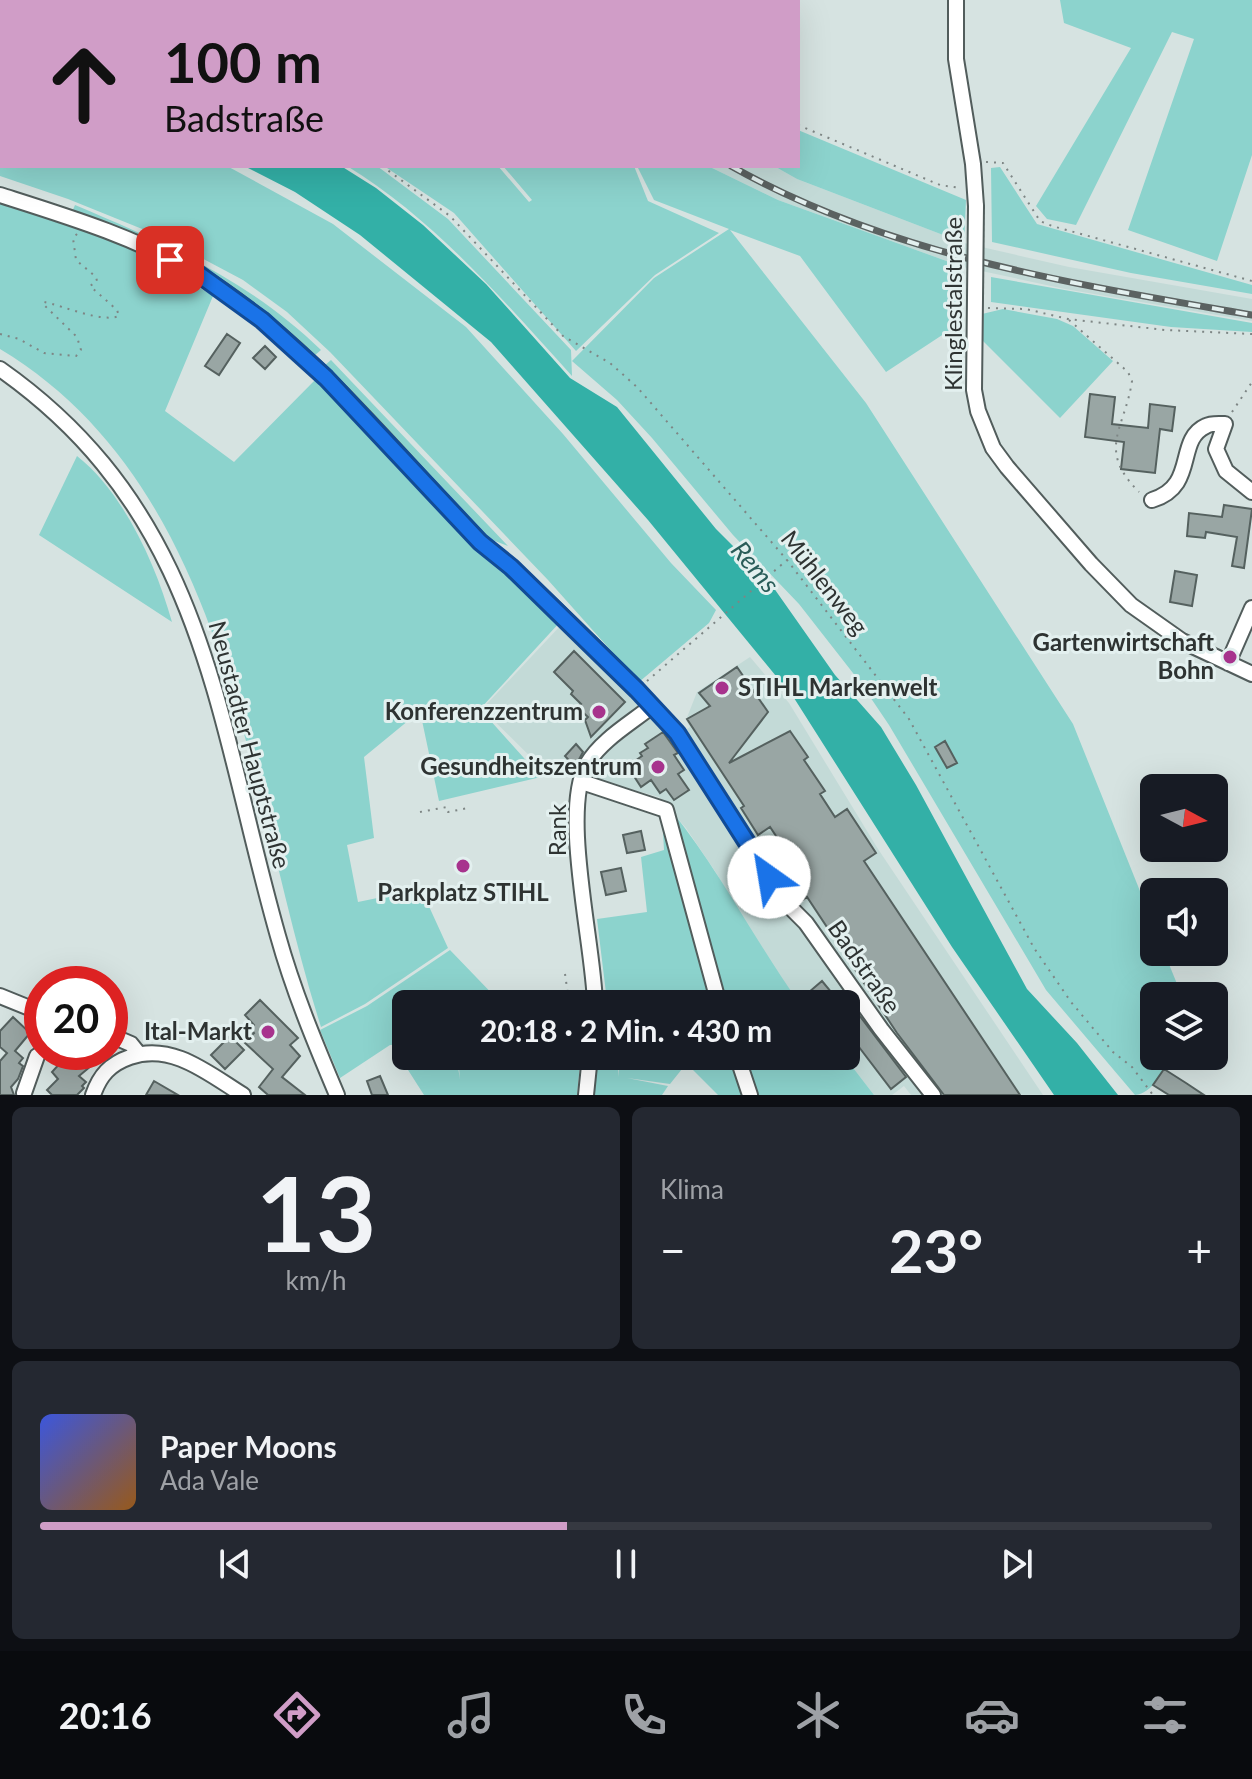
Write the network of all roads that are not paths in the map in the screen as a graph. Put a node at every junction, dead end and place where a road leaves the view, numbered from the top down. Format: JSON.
{"nodes":[{"id":1,"x":956,"y":0,"type":"edge"},
{"id":2,"x":0,"y":195,"type":"edge"},
{"id":3,"x":0,"y":369,"type":"edge"},
{"id":4,"x":1252,"y":492,"type":"edge"},
{"id":5,"x":1152,"y":500,"type":"road end"},
{"id":6,"x":1252,"y":608,"type":"edge"},
{"id":7,"x":1228,"y":663,"type":"junction"},
{"id":8,"x":1252,"y":674,"type":"edge"},
{"id":9,"x":652,"y":706,"type":"junction"},
{"id":10,"x":582,"y":782,"type":"junction"},
{"id":11,"x":594,"y":990,"type":"edge"},
{"id":12,"x":715,"y":990,"type":"edge"},
{"id":13,"x":0,"y":996,"type":"edge"},
{"id":14,"x":24,"y":1006,"type":"edge"},
{"id":15,"x":128,"y":1043,"type":"edge"},
{"id":16,"x":139,"y":1054,"type":"junction"},
{"id":17,"x":33,"y":1070,"type":"edge"},
{"id":18,"x":589,"y":1070,"type":"edge"},
{"id":19,"x":742,"y":1070,"type":"edge"},
{"id":20,"x":26,"y":1094,"type":"edge"},
{"id":21,"x":93,"y":1095,"type":"edge"},
{"id":22,"x":243,"y":1095,"type":"edge"},
{"id":23,"x":337,"y":1095,"type":"edge"},
{"id":24,"x":586,"y":1095,"type":"edge"},
{"id":25,"x":750,"y":1095,"type":"edge"},
{"id":26,"x":933,"y":1095,"type":"edge"}],
"edges":[{"from":1,"to":7,"type":"street","name":"Klinglestalstraße","bridge":true},
{"from":2,"to":9,"type":"street"},
{"from":3,"to":23,"type":"street","name":"Neustadter Hauptstraße"},
{"from":4,"to":5,"type":"street"},
{"from":6,"to":7,"type":"street"},
{"from":7,"to":8,"type":"street","name":"Klinglestalstraße"},
{"from":9,"to":10,"type":"street","name":"Rank"},
{"from":9,"to":26,"type":"street","name":"Badstraße"},
{"from":10,"to":11,"type":"street","name":"Rank"},
{"from":10,"to":12,"type":"street"},
{"from":13,"to":14,"type":"street"},
{"from":15,"to":16,"type":"street"},
{"from":16,"to":21,"type":"street"},
{"from":16,"to":22,"type":"street"},
{"from":17,"to":20,"type":"street"},
{"from":18,"to":24,"type":"street"},
{"from":19,"to":25,"type":"street"}]}
